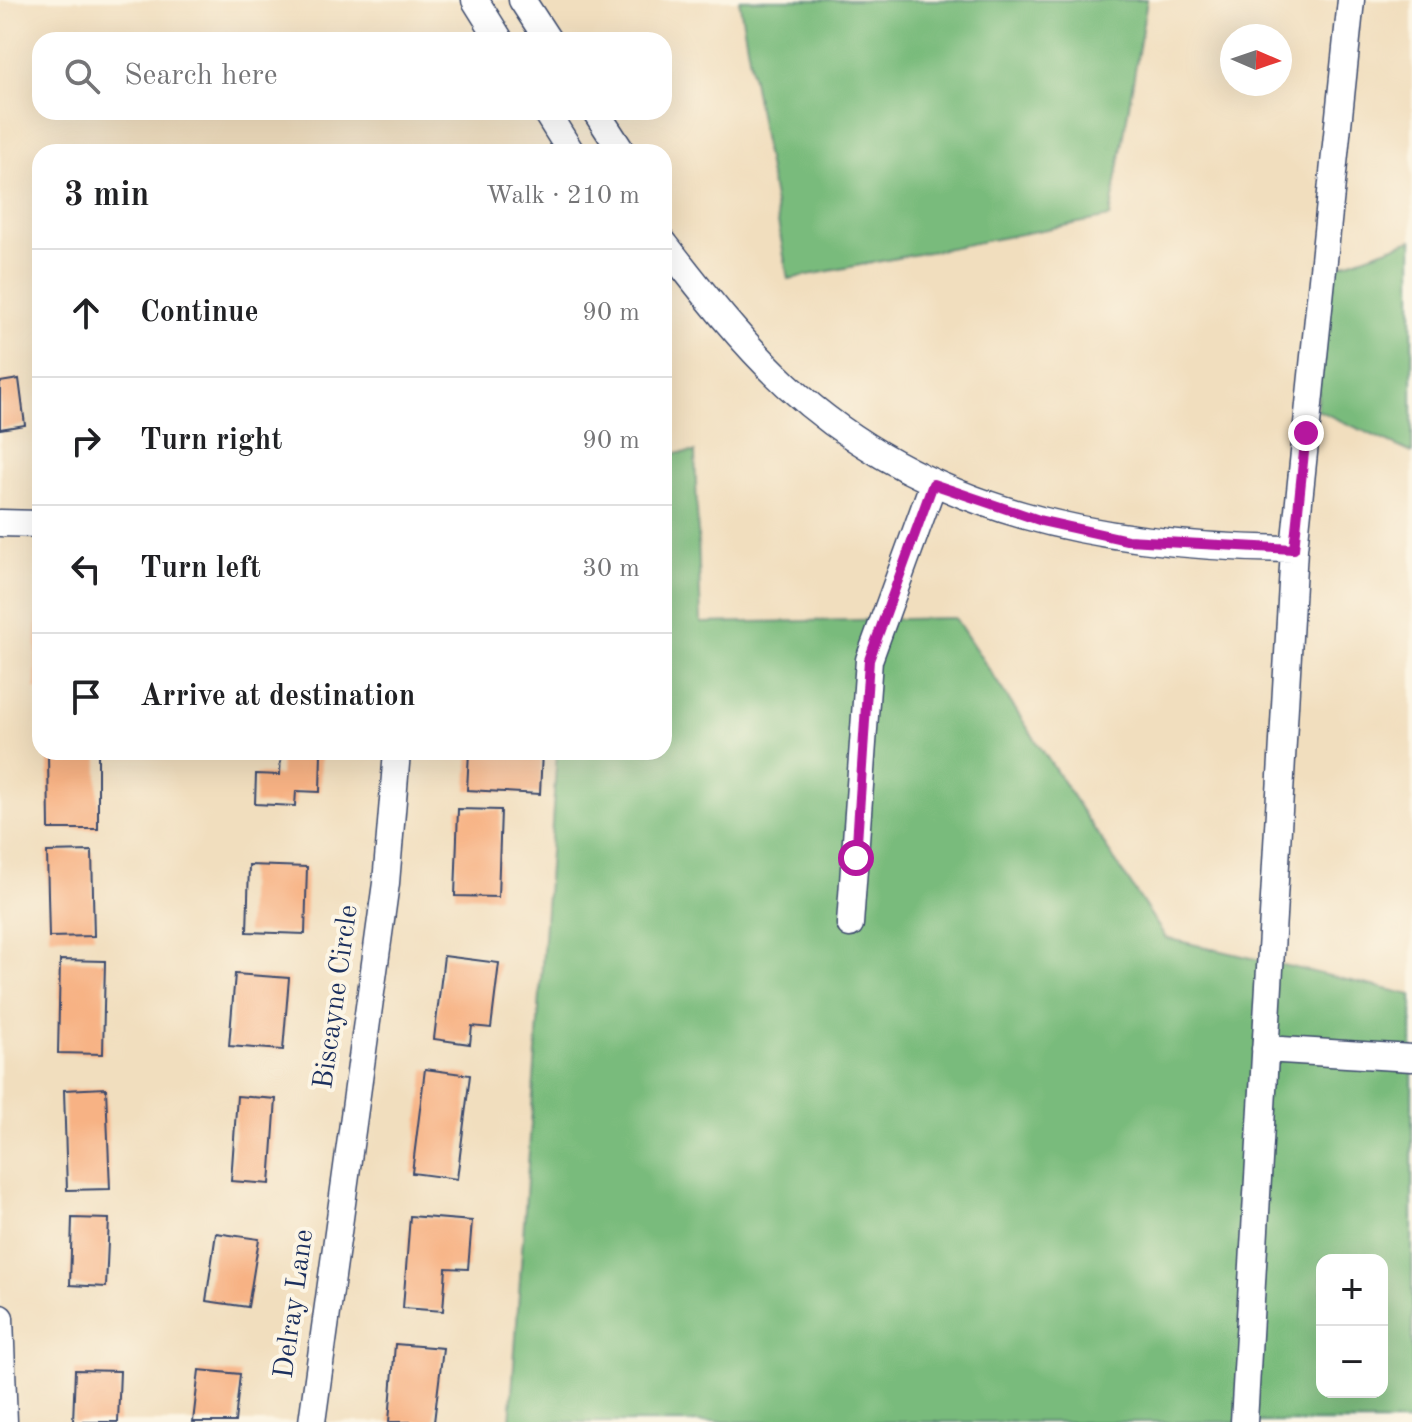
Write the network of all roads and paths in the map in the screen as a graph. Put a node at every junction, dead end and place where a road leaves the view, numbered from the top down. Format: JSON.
{"nodes":[{"id":1,"x":475,"y":0,"type":"edge"},
{"id":2,"x":522,"y":0,"type":"edge"},
{"id":3,"x":1351,"y":0,"type":"edge"},
{"id":4,"x":495,"y":32,"type":"edge"},
{"id":5,"x":543,"y":32,"type":"edge"},
{"id":6,"x":551,"y":120,"type":"edge"},
{"id":7,"x":601,"y":120,"type":"edge"},
{"id":8,"x":566,"y":144,"type":"edge"},
{"id":9,"x":617,"y":144,"type":"edge"},
{"id":10,"x":672,"y":253,"type":"edge"},
{"id":11,"x":933,"y":484,"type":"junction"},
{"id":12,"x":0,"y":523,"type":"edge"},
{"id":13,"x":32,"y":524,"type":"edge"},
{"id":14,"x":1294,"y":549,"type":"junction"},
{"id":15,"x":396,"y":760,"type":"edge"},
{"id":16,"x":850,"y":924,"type":"dead end"},
{"id":17,"x":1265,"y":1049,"type":"junction"},
{"id":18,"x":1412,"y":1058,"type":"edge"},
{"id":19,"x":342,"y":1194,"type":"joint"},
{"id":20,"x":0,"y":1318,"type":"edge"},
{"id":21,"x":4,"y":1422,"type":"edge"},
{"id":22,"x":312,"y":1422,"type":"edge"},
{"id":23,"x":1244,"y":1422,"type":"edge"}],
"edges":[{"from":1,"to":4,"type":"street"},
{"from":2,"to":5,"type":"street"},
{"from":3,"to":14,"type":"street"},
{"from":6,"to":8,"type":"street"},
{"from":7,"to":9,"type":"street"},
{"from":10,"to":11,"type":"street"},
{"from":11,"to":14,"type":"street"},
{"from":11,"to":16,"type":"street"},
{"from":12,"to":13,"type":"street"},
{"from":14,"to":17,"type":"street"},
{"from":15,"to":19,"type":"street","name":"Biscayne Circle"},
{"from":17,"to":18,"type":"street"},
{"from":17,"to":23,"type":"street"},
{"from":19,"to":22,"type":"street","name":"Delray Lane"},
{"from":20,"to":21,"type":"street"}]}
